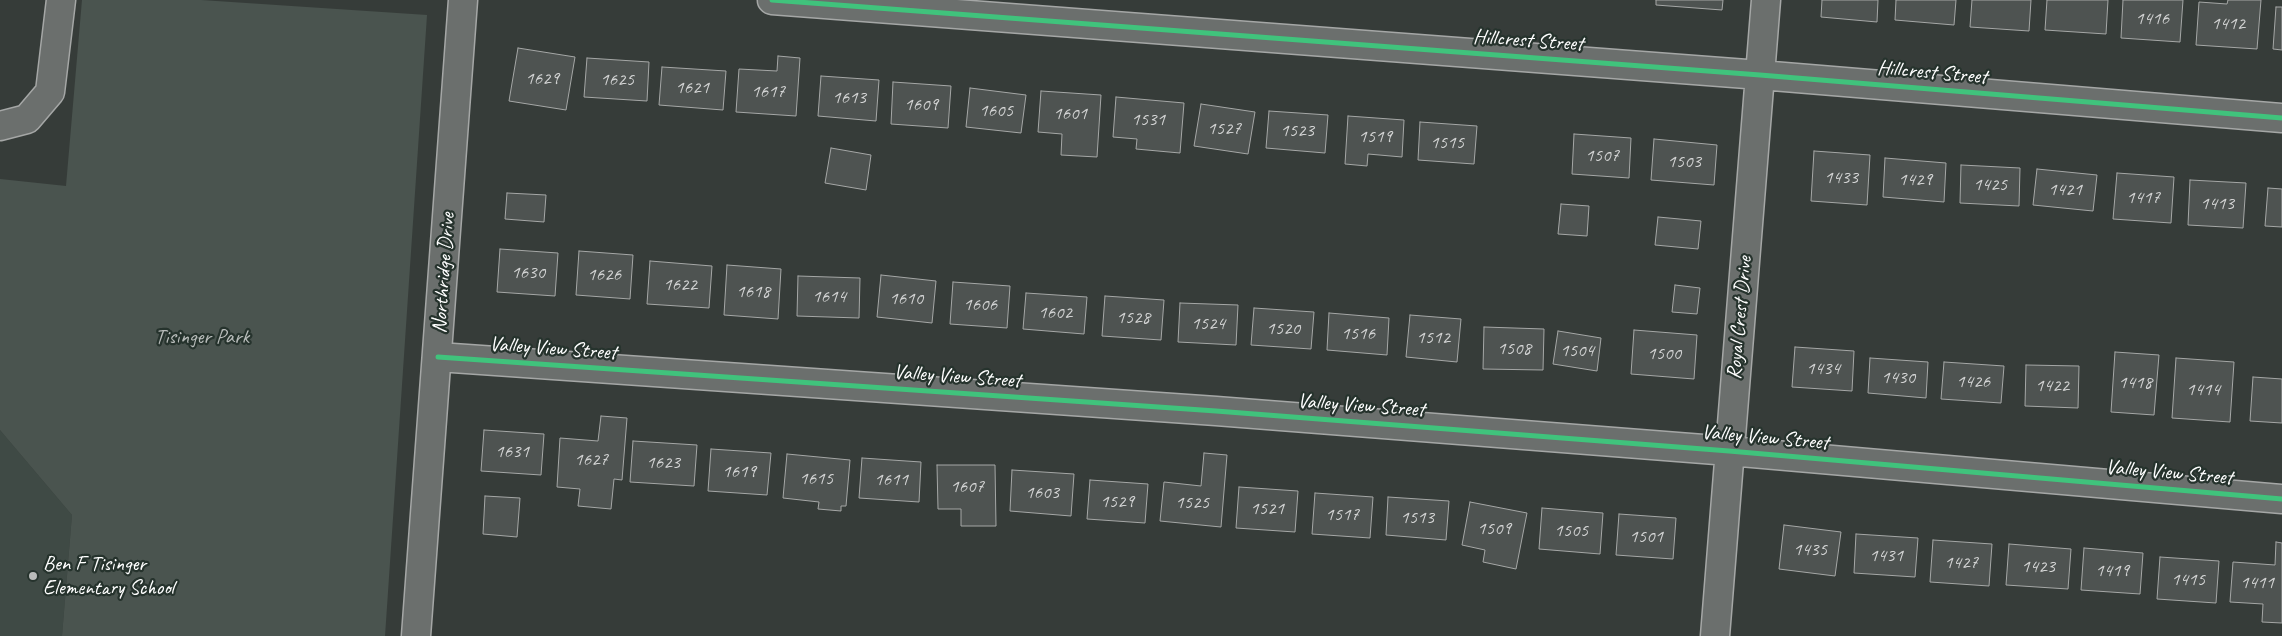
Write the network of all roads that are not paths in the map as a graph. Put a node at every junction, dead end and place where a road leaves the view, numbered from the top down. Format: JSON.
{"nodes":[{"id":1,"x":61,"y":0,"type":"edge"},
{"id":2,"x":462,"y":0,"type":"edge"},
{"id":3,"x":772,"y":0,"type":"edge"},
{"id":4,"x":1766,"y":0,"type":"edge"},
{"id":5,"x":1760,"y":75,"type":"junction"},
{"id":6,"x":2282,"y":118,"type":"edge"},
{"id":7,"x":0,"y":126,"type":"edge"},
{"id":8,"x":438,"y":357,"type":"junction"},
{"id":9,"x":1729,"y":451,"type":"junction"},
{"id":10,"x":2282,"y":499,"type":"edge"},
{"id":11,"x":416,"y":636,"type":"edge"},
{"id":12,"x":1716,"y":636,"type":"edge"}],
"edges":[{"from":1,"to":7,"type":"street"},
{"from":2,"to":8,"type":"street","name":"Northridge Drive"},
{"from":3,"to":5,"type":"street","name":"Hillcrest Street"},
{"from":4,"to":5,"type":"street","name":"Royal Crest Drive"},
{"from":5,"to":6,"type":"street","name":"Hillcrest Street"},
{"from":5,"to":9,"type":"street","name":"Royal Crest Drive"},
{"from":8,"to":9,"type":"street","name":"Valley View Street"},
{"from":8,"to":11,"type":"street","name":"Northridge Drive"},
{"from":9,"to":10,"type":"street","name":"Valley View Street"},
{"from":9,"to":12,"type":"street","name":"Royal Crest Drive"}]}
